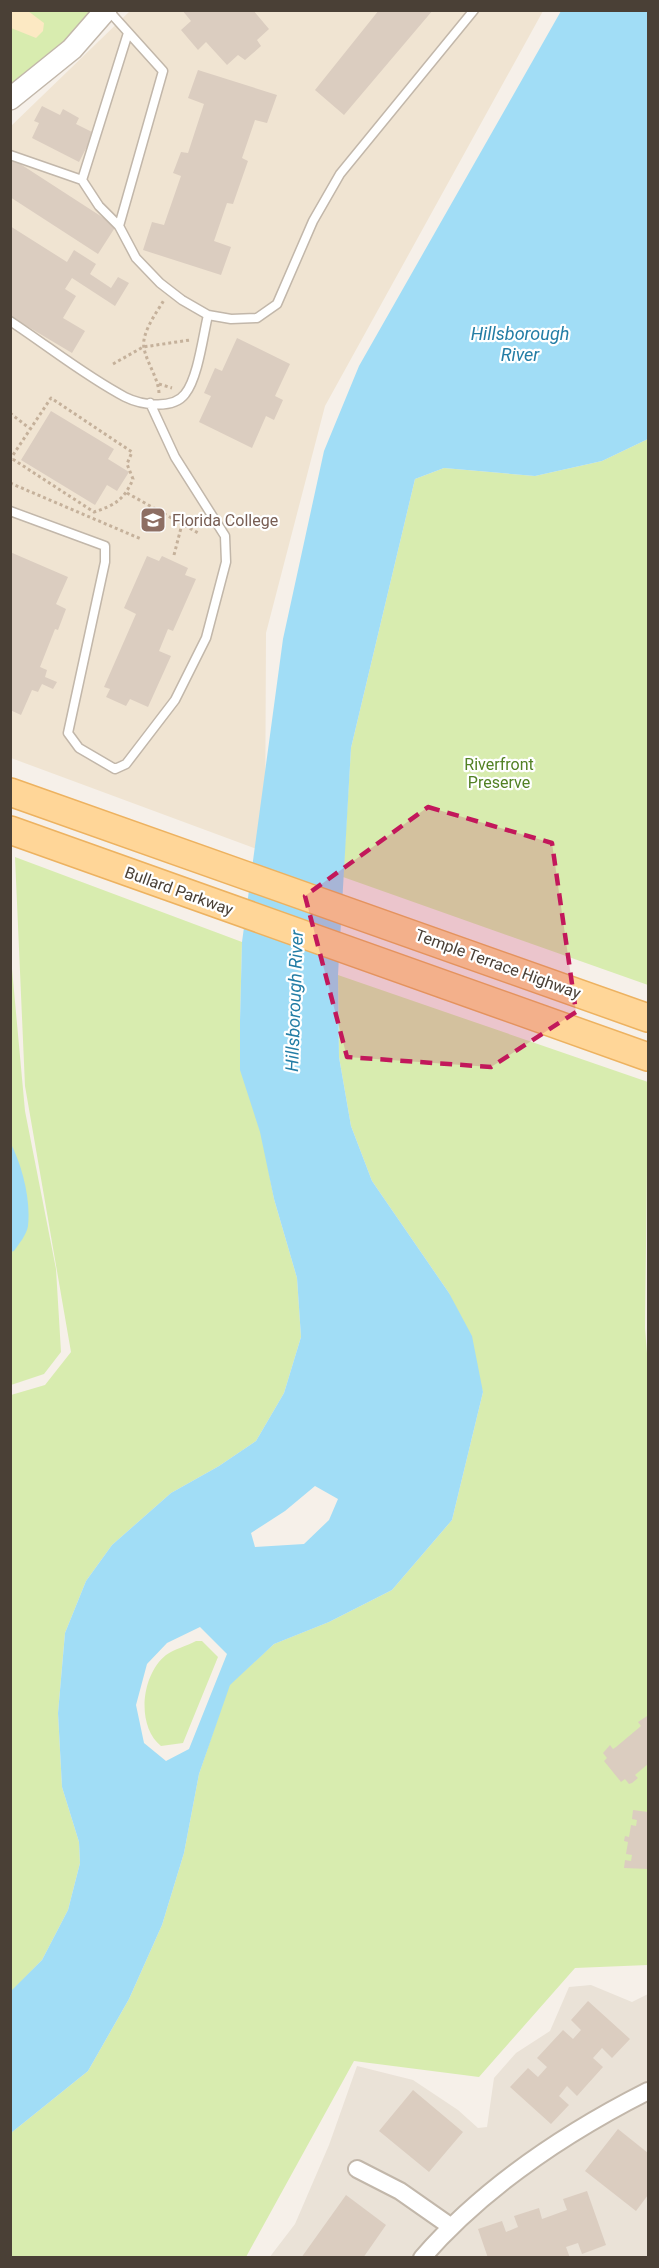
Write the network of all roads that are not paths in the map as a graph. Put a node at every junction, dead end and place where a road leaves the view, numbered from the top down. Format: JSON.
{"nodes":[{"id":1,"x":107,"y":10,"type":"edge"},
{"id":2,"x":474,"y":10,"type":"edge"},
{"id":3,"x":128,"y":33,"type":"junction"},
{"id":4,"x":10,"y":99,"type":"edge"},
{"id":5,"x":10,"y":155,"type":"edge"},
{"id":6,"x":82,"y":180,"type":"junction"},
{"id":7,"x":119,"y":226,"type":"junction"},
{"id":8,"x":208,"y":315,"type":"junction"},
{"id":9,"x":10,"y":321,"type":"edge"},
{"id":10,"x":150,"y":403,"type":"junction"},
{"id":11,"x":10,"y":511,"type":"edge"},
{"id":12,"x":10,"y":792,"type":"edge"},
{"id":13,"x":10,"y":830,"type":"edge"},
{"id":14,"x":648,"y":1018,"type":"edge"},
{"id":15,"x":648,"y":1057,"type":"edge"},
{"id":16,"x":648,"y":2091,"type":"edge"},
{"id":17,"x":357,"y":2169,"type":"dead end"},
{"id":18,"x":450,"y":2226,"type":"junction"},
{"id":19,"x":422,"y":2258,"type":"edge"}],
"edges":[{"from":1,"to":3,"type":"lane"},
{"from":1,"to":4,"type":"street"},
{"from":2,"to":8,"type":"lane"},
{"from":3,"to":6,"type":"lane"},
{"from":3,"to":7,"type":"lane"},
{"from":5,"to":6,"type":"lane"},
{"from":6,"to":7,"type":"lane"},
{"from":7,"to":8,"type":"lane"},
{"from":8,"to":10,"type":"lane"},
{"from":9,"to":10,"type":"lane"},
{"from":10,"to":11,"type":"lane"},
{"from":12,"to":14,"type":"main road","name":"Temple Terrace Highway"},
{"from":13,"to":15,"type":"main road","name":"Bullard Parkway"},
{"from":16,"to":18,"type":"street"},
{"from":17,"to":18,"type":"street"},
{"from":18,"to":19,"type":"street"}]}
